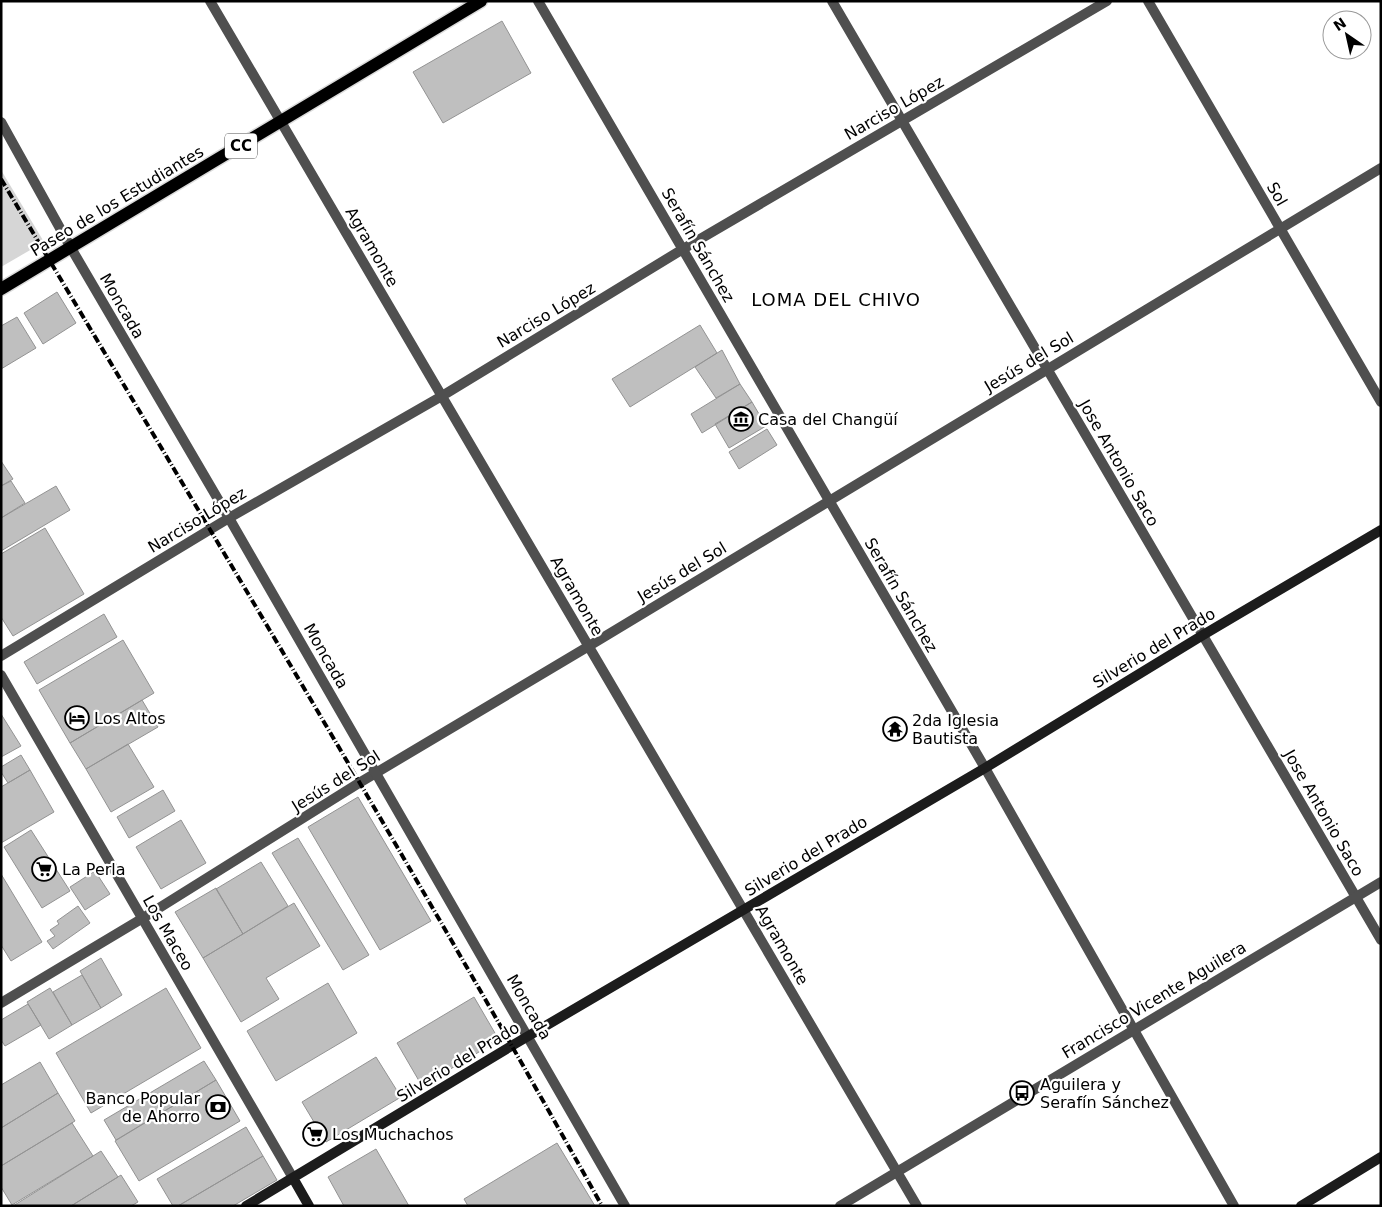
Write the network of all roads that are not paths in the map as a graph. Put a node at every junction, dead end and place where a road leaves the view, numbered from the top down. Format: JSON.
{"nodes":[{"id":1,"x":210,"y":1,"type":"edge"},
{"id":2,"x":481,"y":1,"type":"edge"},
{"id":3,"x":538,"y":1,"type":"edge"},
{"id":4,"x":832,"y":1,"type":"edge"},
{"id":5,"x":1107,"y":1,"type":"edge"},
{"id":6,"x":1148,"y":1,"type":"edge"},
{"id":7,"x":902,"y":120,"type":"junction"},
{"id":8,"x":1,"y":122,"type":"edge"},
{"id":9,"x":281,"y":122,"type":"junction"},
{"id":10,"x":1381,"y":168,"type":"edge"},
{"id":11,"x":1280,"y":229,"type":"junction"},
{"id":12,"x":71,"y":248,"type":"junction"},
{"id":13,"x":683,"y":249,"type":"junction"},
{"id":14,"x":1,"y":289,"type":"edge"},
{"id":15,"x":1047,"y":368,"type":"junction"},
{"id":16,"x":442,"y":396,"type":"junction"},
{"id":17,"x":1381,"y":402,"type":"edge"},
{"id":18,"x":828,"y":500,"type":"junction"},
{"id":19,"x":229,"y":518,"type":"junction"},
{"id":20,"x":1381,"y":530,"type":"edge"},
{"id":21,"x":1203,"y":635,"type":"junction"},
{"id":22,"x":589,"y":646,"type":"junction"},
{"id":23,"x":1,"y":656,"type":"edge"},
{"id":24,"x":1,"y":675,"type":"edge"},
{"id":25,"x":985,"y":768,"type":"junction"},
{"id":26,"x":376,"y":773,"type":"junction"},
{"id":27,"x":1381,"y":882,"type":"edge"},
{"id":28,"x":1356,"y":897,"type":"junction"},
{"id":29,"x":744,"y":910,"type":"junction"},
{"id":30,"x":143,"y":918,"type":"junction"},
{"id":31,"x":1381,"y":940,"type":"edge"},
{"id":32,"x":1,"y":1003,"type":"edge"},
{"id":33,"x":1134,"y":1030,"type":"junction"},
{"id":34,"x":528,"y":1037,"type":"junction"},
{"id":35,"x":1381,"y":1157,"type":"edge"},
{"id":36,"x":897,"y":1172,"type":"junction"},
{"id":37,"x":293,"y":1178,"type":"junction"},
{"id":38,"x":246,"y":1206,"type":"edge"},
{"id":39,"x":309,"y":1206,"type":"edge"},
{"id":40,"x":625,"y":1206,"type":"edge"},
{"id":41,"x":840,"y":1206,"type":"edge"},
{"id":42,"x":917,"y":1206,"type":"edge"},
{"id":43,"x":1234,"y":1206,"type":"edge"},
{"id":44,"x":1301,"y":1206,"type":"edge"}],
"edges":[{"from":1,"to":9,"type":"street","name":"Agramonte"},
{"from":2,"to":9,"type":"main road","name":"Paseo de los Estudiantes","number":"CC"},
{"from":3,"to":13,"type":"street","name":"Serafín Sánchez"},
{"from":4,"to":7,"type":"street","name":"Jose Antonio Saco"},
{"from":5,"to":7,"type":"street","name":"Narciso López"},
{"from":6,"to":11,"type":"street","name":"Sol"},
{"from":7,"to":13,"type":"street","name":"Narciso López"},
{"from":7,"to":15,"type":"street","name":"Jose Antonio Saco"},
{"from":8,"to":12,"type":"street","name":"Moncada"},
{"from":9,"to":12,"type":"main road","name":"Paseo de los Estudiantes","number":"CC"},
{"from":9,"to":16,"type":"street","name":"Agramonte"},
{"from":10,"to":11,"type":"street","name":"Jesús del Sol"},
{"from":11,"to":15,"type":"street","name":"Jesús del Sol"},
{"from":11,"to":17,"type":"street","name":"Sol"},
{"from":12,"to":14,"type":"main road","name":"Paseo de los Estudiantes","number":"CC"},
{"from":12,"to":19,"type":"street","name":"Moncada"},
{"from":13,"to":16,"type":"street","name":"Narciso López"},
{"from":13,"to":18,"type":"street","name":"Serafín Sánchez"},
{"from":15,"to":18,"type":"street","name":"Jesús del Sol"},
{"from":15,"to":21,"type":"street","name":"Jose Antonio Saco"},
{"from":16,"to":19,"type":"street","name":"Narciso López"},
{"from":16,"to":22,"type":"street","name":"Agramonte"},
{"from":18,"to":22,"type":"street","name":"Jesús del Sol"},
{"from":18,"to":25,"type":"street","name":"Serafín Sánchez"},
{"from":19,"to":23,"type":"street","name":"Narciso López"},
{"from":19,"to":26,"type":"street","name":"Moncada"},
{"from":20,"to":21,"type":"main road","name":"Silverio del Prado"},
{"from":21,"to":25,"type":"main road","name":"Silverio del Prado"},
{"from":21,"to":28,"type":"street","name":"Jose Antonio Saco"},
{"from":22,"to":26,"type":"street","name":"Jesús del Sol"},
{"from":22,"to":29,"type":"street","name":"Agramonte"},
{"from":24,"to":30,"type":"street","name":"Los Maceo"},
{"from":25,"to":29,"type":"main road","name":"Silverio del Prado"},
{"from":25,"to":33,"type":"street","name":"Serafín Sánchez"},
{"from":26,"to":30,"type":"street","name":"Jesús del Sol"},
{"from":26,"to":34,"type":"street","name":"Moncada"},
{"from":27,"to":28,"type":"street","name":"Francisco Vicente Aguilera"},
{"from":28,"to":31,"type":"street","name":"Jose Antonio Saco"},
{"from":28,"to":33,"type":"street","name":"Francisco Vicente Aguilera"},
{"from":29,"to":34,"type":"main road","name":"Silverio del Prado"},
{"from":29,"to":36,"type":"street","name":"Agramonte"},
{"from":30,"to":32,"type":"street","name":"Jesús del Sol"},
{"from":30,"to":37,"type":"street","name":"Los Maceo"},
{"from":33,"to":36,"type":"street","name":"Francisco Vicente Aguilera"},
{"from":33,"to":43,"type":"street","name":"Serafín Sánchez"},
{"from":34,"to":37,"type":"main road","name":"Silverio del Prado"},
{"from":34,"to":40,"type":"street","name":"Moncada"},
{"from":35,"to":44,"type":"main road"},
{"from":36,"to":41,"type":"street","name":"Francisco Vicente Aguilera"},
{"from":36,"to":42,"type":"street","name":"Agramonte"},
{"from":37,"to":38,"type":"main road","name":"Silverio del Prado"},
{"from":37,"to":39,"type":"main road","name":"Los Maceo"}]}
